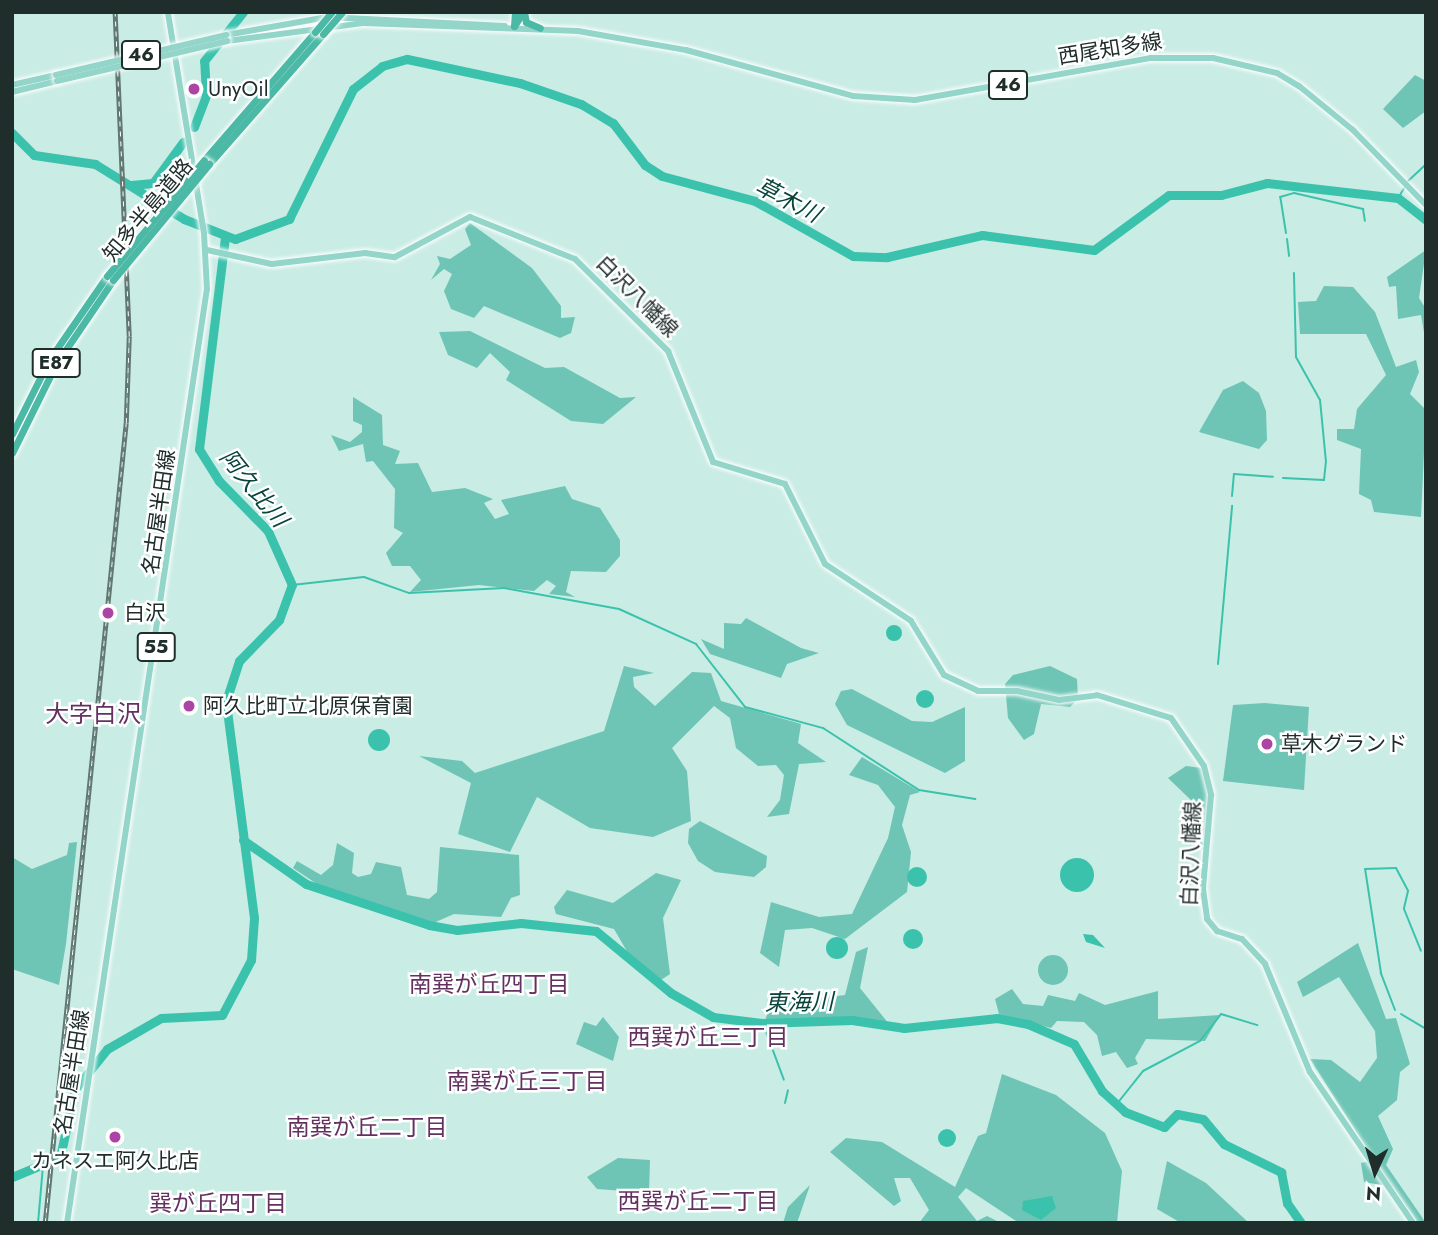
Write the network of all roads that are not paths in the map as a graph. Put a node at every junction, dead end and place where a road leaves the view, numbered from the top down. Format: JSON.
{"nodes":[{"id":1,"x":168,"y":12,"type":"edge"},
{"id":2,"x":332,"y":12,"type":"edge"},
{"id":3,"x":342,"y":12,"type":"edge"},
{"id":4,"x":515,"y":12,"type":"edge"},
{"id":5,"x":523,"y":12,"type":"edge"},
{"id":6,"x":510,"y":26,"type":"junction"},
{"id":7,"x":540,"y":28,"type":"junction"},
{"id":8,"x":319,"y":33,"type":"junction"},
{"id":9,"x":227,"y":38,"type":"junction"},
{"id":10,"x":12,"y":85,"type":"edge"},
{"id":11,"x":12,"y":92,"type":"edge"},
{"id":12,"x":1426,"y":205,"type":"edge"},
{"id":13,"x":206,"y":250,"type":"junction"},
{"id":14,"x":110,"y":277,"type":"junction"},
{"id":15,"x":12,"y":434,"type":"edge"},
{"id":16,"x":12,"y":453,"type":"edge"},
{"id":17,"x":67,"y":1223,"type":"edge"},
{"id":18,"x":1413,"y":1223,"type":"edge"}],
"edges":[{"from":1,"to":13,"type":"main road","name":"名古屋半田線","number":"55"},
{"from":2,"to":8,"type":"highway","name":"知多半島道路","number":"E87","bridge":true},
{"from":3,"to":8,"type":"highway","name":"知多半島道路","number":"E87","bridge":true},
{"from":4,"to":6,"type":"highway"},
{"from":5,"to":6,"type":"highway"},
{"from":5,"to":7,"type":"highway"},
{"from":6,"to":7,"type":"main road","name":"西尾知多線","number":"46"},
{"from":6,"to":9,"type":"main road","name":"西尾知多線","number":"46"},
{"from":7,"to":12,"type":"main road","name":"西尾知多線","number":"46"},
{"from":8,"to":14,"type":"highway","name":"知多半島道路","number":"E87","bridge":true},
{"from":9,"to":10,"type":"main road","name":"西尾知多線","number":"46","bridge":true},
{"from":9,"to":11,"type":"main road","name":"西尾知多線","number":"46","bridge":true},
{"from":13,"to":17,"type":"main road","name":"名古屋半田線","number":"55"},
{"from":13,"to":18,"type":"main road","name":"白沢八幡線"},
{"from":14,"to":15,"type":"highway","name":"知多半島道路","number":"E87"},
{"from":14,"to":16,"type":"highway","name":"知多半島道路","number":"E87"}]}
